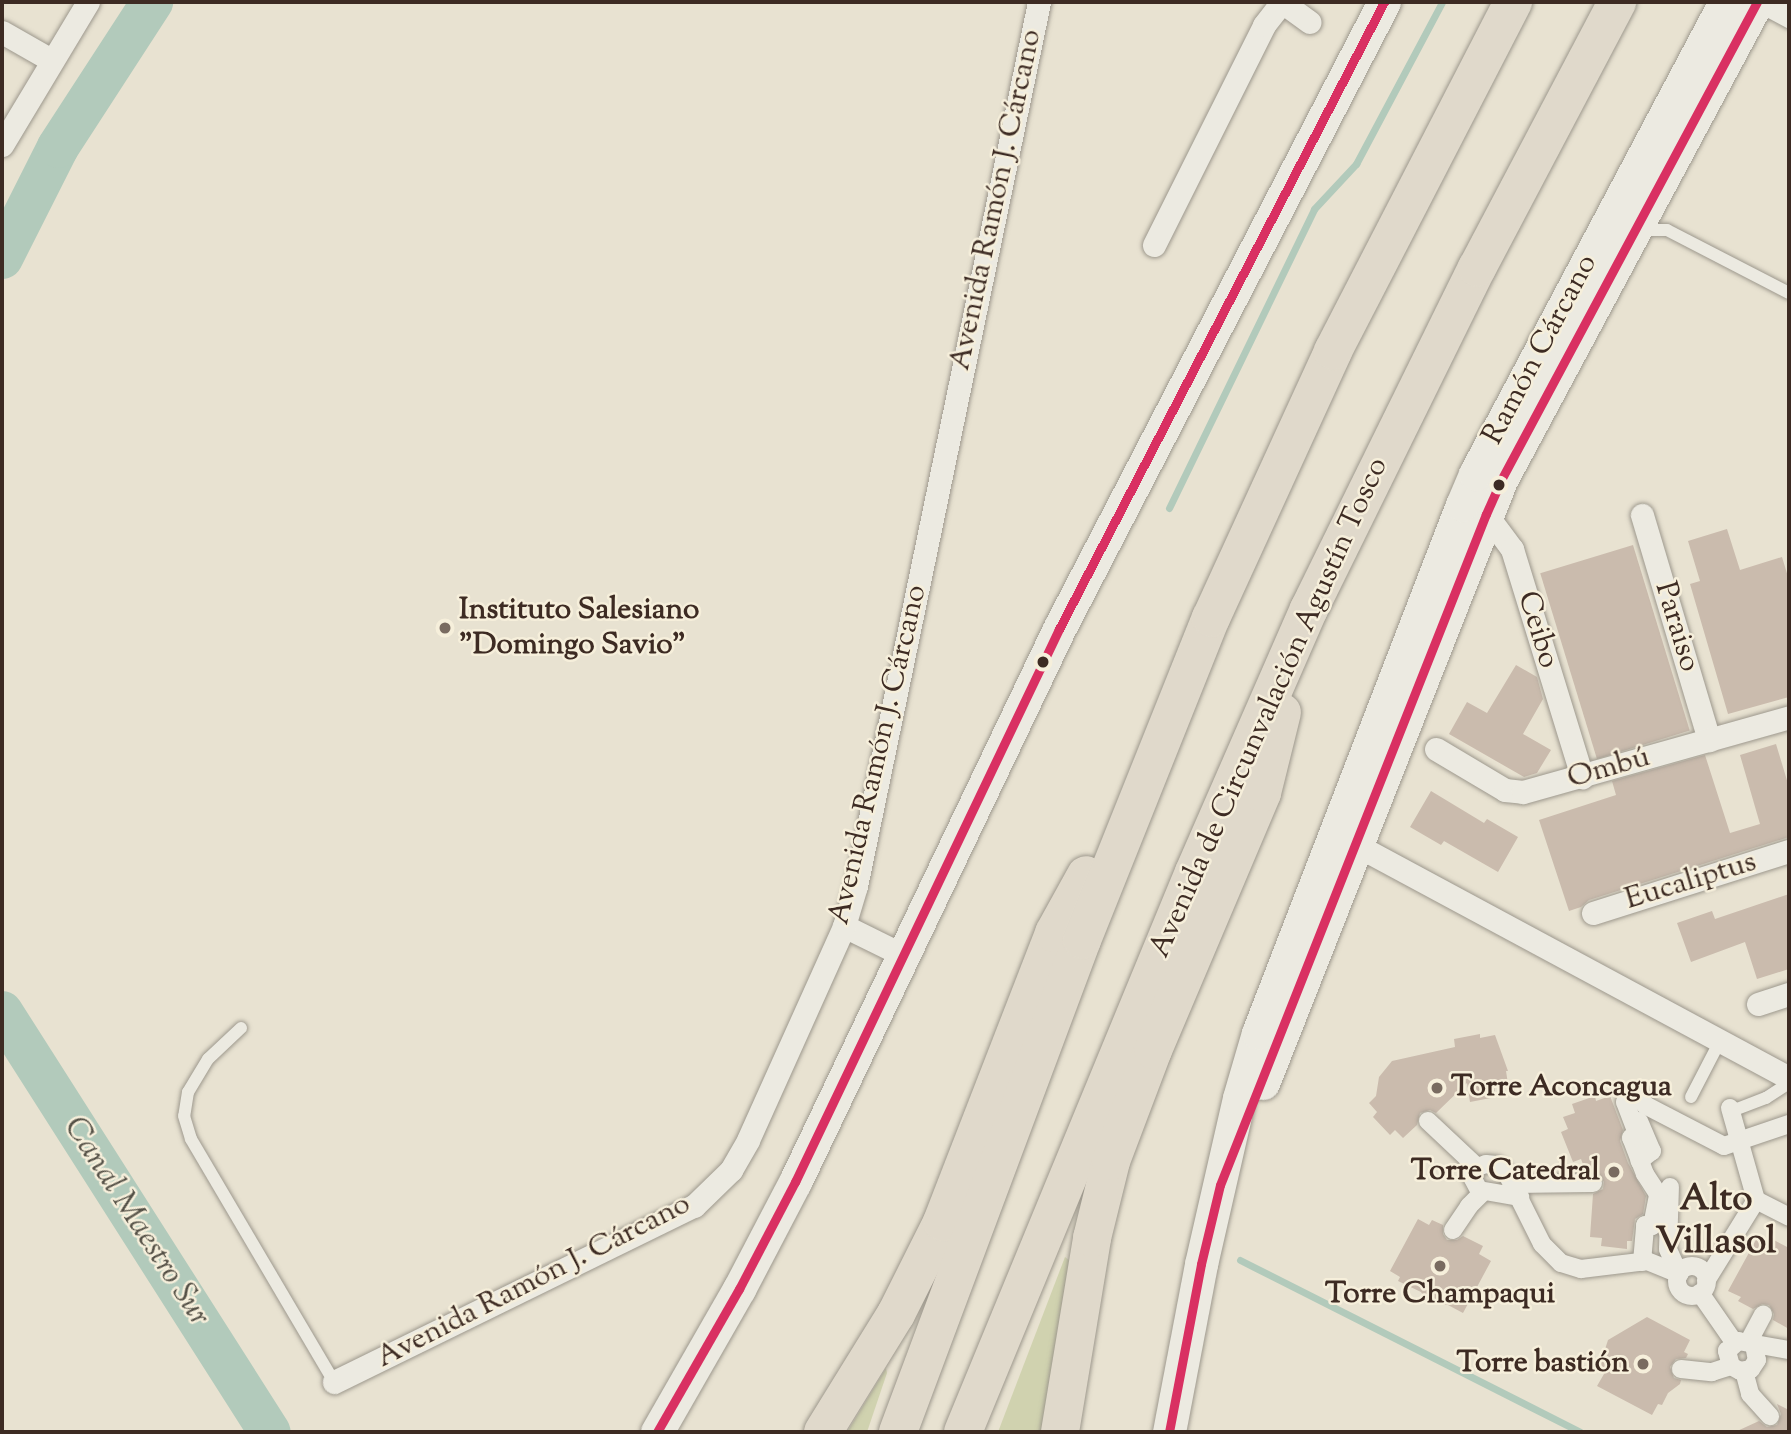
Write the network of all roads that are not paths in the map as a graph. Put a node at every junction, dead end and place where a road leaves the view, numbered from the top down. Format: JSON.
{"nodes":[{"id":1,"x":88,"y":2,"type":"edge"},
{"id":2,"x":1039,"y":2,"type":"edge"},
{"id":3,"x":1384,"y":2,"type":"edge"},
{"id":4,"x":1513,"y":2,"type":"edge"},
{"id":5,"x":1617,"y":2,"type":"edge"},
{"id":6,"x":1725,"y":2,"type":"edge"},
{"id":7,"x":1757,"y":2,"type":"edge"},
{"id":8,"x":1763,"y":2,"type":"edge"},
{"id":9,"x":1789,"y":16,"type":"edge"},
{"id":10,"x":1310,"y":22,"type":"dead end"},
{"id":11,"x":2,"y":32,"type":"edge"},
{"id":12,"x":51,"y":60,"type":"junction"},
{"id":13,"x":2,"y":145,"type":"edge"},
{"id":14,"x":1637,"y":215,"type":"junction"},
{"id":15,"x":1154,"y":245,"type":"dead end"},
{"id":16,"x":1789,"y":293,"type":"edge"},
{"id":17,"x":1474,"y":510,"type":"junction"},
{"id":18,"x":1642,"y":514,"type":"dead end"},
{"id":19,"x":1308,"y":608,"type":"junction"},
{"id":20,"x":1789,"y":717,"type":"edge"},
{"id":21,"x":1709,"y":740,"type":"junction"},
{"id":22,"x":1159,"y":741,"type":"junction"},
{"id":23,"x":1436,"y":749,"type":"dead end"},
{"id":24,"x":1582,"y":777,"type":"junction"},
{"id":25,"x":1346,"y":840,"type":"junction"},
{"id":26,"x":1789,"y":851,"type":"edge"},
{"id":27,"x":1592,"y":913,"type":"dead end"},
{"id":28,"x":844,"y":926,"type":"junction"},
{"id":29,"x":903,"y":955,"type":"junction"},
{"id":30,"x":1789,"y":994,"type":"edge"},
{"id":31,"x":1758,"y":1004,"type":"dead end"},
{"id":32,"x":242,"y":1028,"type":"dead end"},
{"id":33,"x":1720,"y":1041,"type":"junction"},
{"id":34,"x":1789,"y":1078,"type":"edge"},
{"id":35,"x":1789,"y":1083,"type":"edge"},
{"id":36,"x":1692,"y":1097,"type":"dead end"},
{"id":37,"x":1733,"y":1108,"type":"joint"},
{"id":38,"x":1428,"y":1121,"type":"dead end"},
{"id":39,"x":1789,"y":1124,"type":"edge"},
{"id":40,"x":1740,"y":1142,"type":"junction"},
{"id":41,"x":1477,"y":1167,"type":"junction"},
{"id":42,"x":1593,"y":1183,"type":"dead end"},
{"id":43,"x":1670,"y":1187,"type":"dead end"},
{"id":44,"x":1516,"y":1191,"type":"junction"},
{"id":45,"x":1483,"y":1192,"type":"junction"},
{"id":46,"x":1756,"y":1200,"type":"junction"},
{"id":47,"x":1789,"y":1217,"type":"edge"},
{"id":48,"x":1453,"y":1230,"type":"dead end"},
{"id":49,"x":1642,"y":1262,"type":"junction"},
{"id":50,"x":1679,"y":1273,"type":"junction"},
{"id":51,"x":1703,"y":1287,"type":"junction"},
{"id":52,"x":1763,"y":1315,"type":"dead end"},
{"id":53,"x":1746,"y":1343,"type":"junction"},
{"id":54,"x":1789,"y":1350,"type":"edge"},
{"id":55,"x":1681,"y":1369,"type":"dead end"},
{"id":56,"x":1737,"y":1369,"type":"junction"},
{"id":57,"x":334,"y":1382,"type":"joint"},
{"id":58,"x":1770,"y":1416,"type":"dead end"},
{"id":59,"x":656,"y":1432,"type":"edge"},
{"id":60,"x":823,"y":1432,"type":"edge"},
{"id":61,"x":898,"y":1432,"type":"edge"},
{"id":62,"x":963,"y":1432,"type":"edge"},
{"id":63,"x":1060,"y":1432,"type":"edge"},
{"id":64,"x":1169,"y":1432,"type":"edge"}],
"edges":[{"from":1,"to":12,"type":"street"},
{"from":2,"to":28,"type":"street","name":"Avenida Ramón J. Cárcano"},
{"from":3,"to":29,"type":"main road"},
{"from":4,"to":22,"type":"highway"},
{"from":5,"to":19,"type":"highway","name":"Avenida de Circunvalación Agustín Tosco"},
{"from":6,"to":14,"type":"main road","name":"Ramón Cárcano"},
{"from":7,"to":14,"type":"main road","name":"Ramón Cárcano"},
{"from":8,"to":9,"type":"street"},
{"from":10,"to":15,"type":"street"},
{"from":11,"to":12,"type":"street"},
{"from":12,"to":13,"type":"street"},
{"from":14,"to":16,"type":"lane"},
{"from":14,"to":17,"type":"main road","name":"Ramón Cárcano"},
{"from":17,"to":24,"type":"street","name":"Ceibo"},
{"from":17,"to":25,"type":"main road","name":"Ramón Cárcano"},
{"from":18,"to":21,"type":"street","name":"Paraiso"},
{"from":19,"to":62,"type":"highway","name":"Avenida de Circunvalación Agustín Tosco"},
{"from":19,"to":63,"type":"highway"},
{"from":20,"to":21,"type":"street","name":"Ombú"},
{"from":21,"to":24,"type":"street","name":"Ombú"},
{"from":22,"to":60,"type":"highway"},
{"from":22,"to":61,"type":"highway"},
{"from":23,"to":24,"type":"street","name":"Ombú"},
{"from":25,"to":33,"type":"street"},
{"from":25,"to":64,"type":"main road","name":"Ramón Cárcano"},
{"from":26,"to":27,"type":"street","name":"Eucaliptus"},
{"from":28,"to":29,"type":"street"},
{"from":28,"to":57,"type":"street","name":"Avenida Ramón J. Cárcano"},
{"from":29,"to":59,"type":"main road"},
{"from":30,"to":31,"type":"street"},
{"from":32,"to":57,"type":"lane"},
{"from":33,"to":34,"type":"street"},
{"from":33,"to":36,"type":"lane"},
{"from":35,"to":37,"type":"lane"},
{"from":37,"to":40,"type":"street"},
{"from":38,"to":41,"type":"street"},
{"from":39,"to":40,"type":"street"},
{"from":40,"to":46,"type":"street"},
{"from":40,"to":49,"type":"street"},
{"from":41,"to":44,"type":"street"},
{"from":41,"to":45,"type":"street"},
{"from":42,"to":44,"type":"street"},
{"from":43,"to":50,"type":"street"},
{"from":44,"to":45,"type":"street"},
{"from":44,"to":49,"type":"street"},
{"from":45,"to":48,"type":"street"},
{"from":46,"to":47,"type":"street"},
{"from":46,"to":51,"type":"street"},
{"from":49,"to":50,"type":"street"},
{"from":50,"to":51,"type":"street"},
{"from":51,"to":53,"type":"street"},
{"from":52,"to":53,"type":"street"},
{"from":53,"to":54,"type":"street"},
{"from":53,"to":56,"type":"street"},
{"from":53,"to":56,"type":"street"},
{"from":55,"to":56,"type":"street"},
{"from":56,"to":58,"type":"street"}]}
